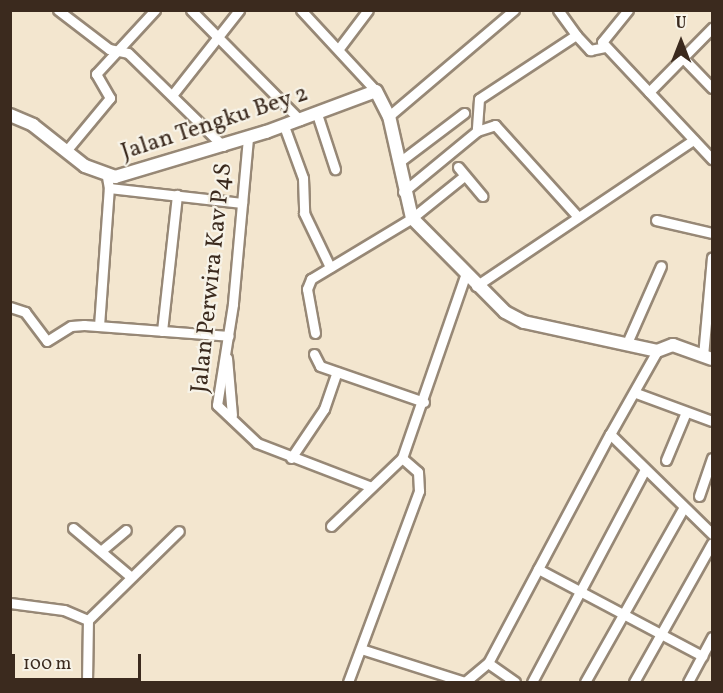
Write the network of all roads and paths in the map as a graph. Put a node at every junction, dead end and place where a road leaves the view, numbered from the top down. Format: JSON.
{"nodes":[{"id":1,"x":58,"y":10,"type":"edge"},
{"id":2,"x":155,"y":10,"type":"edge"},
{"id":3,"x":191,"y":10,"type":"edge"},
{"id":4,"x":239,"y":10,"type":"edge"},
{"id":5,"x":368,"y":10,"type":"edge"},
{"id":6,"x":514,"y":10,"type":"edge"},
{"id":7,"x":558,"y":10,"type":"edge"},
{"id":8,"x":628,"y":10,"type":"edge"},
{"id":9,"x":305,"y":12,"type":"edge"},
{"id":10,"x":712,"y":28,"type":"edge"},
{"id":11,"x":576,"y":35,"type":"junction"},
{"id":12,"x":215,"y":36,"type":"junction"},
{"id":13,"x":340,"y":47,"type":"junction"},
{"id":14,"x":605,"y":47,"type":"junction"},
{"id":15,"x":114,"y":51,"type":"junction"},
{"id":16,"x":685,"y":60,"type":"junction"},
{"id":17,"x":712,"y":88,"type":"edge"},
{"id":18,"x":376,"y":91,"type":"junction"},
{"id":19,"x":649,"y":92,"type":"junction"},
{"id":20,"x":173,"y":94,"type":"junction"},
{"id":21,"x":464,"y":113,"type":"dead end"},
{"id":22,"x":317,"y":114,"type":"junction"},
{"id":23,"x":10,"y":115,"type":"edge"},
{"id":24,"x":389,"y":116,"type":"junction"},
{"id":25,"x":300,"y":120,"type":"junction"},
{"id":26,"x":284,"y":126,"type":"junction"},
{"id":27,"x":477,"y":131,"type":"junction"},
{"id":28,"x":248,"y":138,"type":"junction"},
{"id":29,"x":693,"y":140,"type":"junction"},
{"id":30,"x":223,"y":146,"type":"junction"},
{"id":31,"x":66,"y":151,"type":"junction"},
{"id":32,"x":712,"y":159,"type":"edge"},
{"id":33,"x":398,"y":163,"type":"junction"},
{"id":34,"x":458,"y":167,"type":"dead end"},
{"id":35,"x":335,"y":169,"type":"dead end"},
{"id":36,"x":464,"y":176,"type":"junction"},
{"id":37,"x":108,"y":182,"type":"junction"},
{"id":38,"x":403,"y":192,"type":"junction"},
{"id":39,"x":177,"y":195,"type":"junction"},
{"id":40,"x":482,"y":196,"type":"dead end"},
{"id":41,"x":242,"y":203,"type":"junction"},
{"id":42,"x":578,"y":217,"type":"junction"},
{"id":43,"x":411,"y":218,"type":"junction"},
{"id":44,"x":656,"y":220,"type":"dead end"},
{"id":45,"x":712,"y":233,"type":"edge"},
{"id":46,"x":712,"y":257,"type":"edge"},
{"id":47,"x":661,"y":266,"type":"dead end"},
{"id":48,"x":330,"y":267,"type":"junction"},
{"id":49,"x":466,"y":273,"type":"junction"},
{"id":50,"x":476,"y":286,"type":"junction"},
{"id":51,"x":10,"y":307,"type":"edge"},
{"id":52,"x":99,"y":326,"type":"junction"},
{"id":53,"x":162,"y":331,"type":"junction"},
{"id":54,"x":315,"y":333,"type":"dead end"},
{"id":55,"x":229,"y":336,"type":"junction"},
{"id":56,"x":627,"y":343,"type":"junction"},
{"id":57,"x":226,"y":348,"type":"junction"},
{"id":58,"x":657,"y":351,"type":"junction"},
{"id":59,"x":314,"y":354,"type":"dead end"},
{"id":60,"x":708,"y":357,"type":"edge"},
{"id":61,"x":337,"y":372,"type":"junction"},
{"id":62,"x":636,"y":393,"type":"junction"},
{"id":63,"x":424,"y":402,"type":"junction"},
{"id":64,"x":686,"y":412,"type":"junction"},
{"id":65,"x":232,"y":415,"type":"junction"},
{"id":66,"x":712,"y":421,"type":"edge"},
{"id":67,"x":610,"y":434,"type":"junction"},
{"id":68,"x":291,"y":458,"type":"junction"},
{"id":69,"x":402,"y":458,"type":"junction"},
{"id":70,"x":712,"y":458,"type":"edge"},
{"id":71,"x":666,"y":460,"type":"dead end"},
{"id":72,"x":644,"y":471,"type":"junction"},
{"id":73,"x":369,"y":486,"type":"junction"},
{"id":74,"x":699,"y":496,"type":"dead end"},
{"id":75,"x":683,"y":509,"type":"junction"},
{"id":76,"x":331,"y":526,"type":"dead end"},
{"id":77,"x":73,"y":528,"type":"dead end"},
{"id":78,"x":126,"y":530,"type":"dead end"},
{"id":79,"x":179,"y":531,"type":"dead end"},
{"id":80,"x":712,"y":534,"type":"edge"},
{"id":81,"x":712,"y":543,"type":"edge"},
{"id":82,"x":102,"y":550,"type":"junction"},
{"id":83,"x":538,"y":569,"type":"junction"},
{"id":84,"x":131,"y":577,"type":"junction"},
{"id":85,"x":584,"y":590,"type":"junction"},
{"id":86,"x":10,"y":603,"type":"edge"},
{"id":87,"x":623,"y":616,"type":"junction"},
{"id":88,"x":88,"y":620,"type":"junction"},
{"id":89,"x":660,"y":635,"type":"junction"},
{"id":90,"x":712,"y":637,"type":"edge"},
{"id":91,"x":361,"y":650,"type":"junction"},
{"id":92,"x":702,"y":656,"type":"junction"},
{"id":93,"x":488,"y":663,"type":"junction"},
{"id":94,"x":87,"y":682,"type":"edge"},
{"id":95,"x":348,"y":682,"type":"edge"},
{"id":96,"x":515,"y":682,"type":"edge"},
{"id":97,"x":532,"y":682,"type":"edge"},
{"id":98,"x":585,"y":682,"type":"edge"},
{"id":99,"x":634,"y":682,"type":"edge"},
{"id":100,"x":688,"y":682,"type":"edge"}],
"edges":[{"from":1,"to":15,"type":"street"},
{"from":2,"to":15,"type":"street"},
{"from":3,"to":12,"type":"street"},
{"from":4,"to":12,"type":"street"},
{"from":5,"to":13,"type":"street"},
{"from":6,"to":24,"type":"street"},
{"from":7,"to":11,"type":"street"},
{"from":8,"to":14,"type":"street"},
{"from":9,"to":13,"type":"street"},
{"from":10,"to":16,"type":"street"},
{"from":11,"to":14,"type":"street"},
{"from":11,"to":27,"type":"street"},
{"from":12,"to":20,"type":"street"},
{"from":12,"to":25,"type":"street"},
{"from":13,"to":18,"type":"street"},
{"from":14,"to":19,"type":"street"},
{"from":15,"to":20,"type":"street"},
{"from":15,"to":31,"type":"street"},
{"from":16,"to":17,"type":"street"},
{"from":16,"to":19,"type":"street"},
{"from":18,"to":22,"type":"street","name":"Jalan Tengku Bey 2"},
{"from":18,"to":24,"type":"street"},
{"from":19,"to":29,"type":"street"},
{"from":20,"to":30,"type":"street"},
{"from":21,"to":33,"type":"street"},
{"from":22,"to":25,"type":"street","name":"Jalan Tengku Bey 2"},
{"from":22,"to":35,"type":"street"},
{"from":23,"to":31,"type":"street","name":"Jalan Tengku Bey 2"},
{"from":24,"to":33,"type":"street"},
{"from":25,"to":26,"type":"street","name":"Jalan Tengku Bey 2"},
{"from":26,"to":28,"type":"street","name":"Jalan Tengku Bey 2"},
{"from":26,"to":48,"type":"street"},
{"from":27,"to":38,"type":"street"},
{"from":27,"to":42,"type":"street"},
{"from":28,"to":30,"type":"street","name":"Jalan Tengku Bey 2"},
{"from":28,"to":41,"type":"street","name":"Jalan Perwira Kav P4S"},
{"from":29,"to":32,"type":"street"},
{"from":29,"to":42,"type":"street"},
{"from":30,"to":37,"type":"street","name":"Jalan Tengku Bey 2"},
{"from":31,"to":37,"type":"street","name":"Jalan Tengku Bey 2"},
{"from":33,"to":38,"type":"street"},
{"from":34,"to":36,"type":"street"},
{"from":36,"to":40,"type":"street"},
{"from":36,"to":43,"type":"street"},
{"from":37,"to":39,"type":"street"},
{"from":37,"to":52,"type":"street"},
{"from":38,"to":43,"type":"street"},
{"from":39,"to":41,"type":"street"},
{"from":39,"to":53,"type":"street"},
{"from":41,"to":55,"type":"street","name":"Jalan Perwira Kav P4S"},
{"from":42,"to":50,"type":"street"},
{"from":43,"to":48,"type":"street"},
{"from":43,"to":49,"type":"street"},
{"from":44,"to":45,"type":"street"},
{"from":46,"to":60,"type":"street"},
{"from":47,"to":56,"type":"street"},
{"from":48,"to":54,"type":"street"},
{"from":49,"to":50,"type":"street"},
{"from":49,"to":63,"type":"street"},
{"from":50,"to":56,"type":"street"},
{"from":51,"to":52,"type":"street"},
{"from":52,"to":53,"type":"street"},
{"from":53,"to":55,"type":"street"},
{"from":55,"to":57,"type":"street","name":"Jalan Perwira Kav P4S"},
{"from":56,"to":58,"type":"street"},
{"from":57,"to":65,"type":"street"},
{"from":57,"to":65,"type":"street","name":"Jalan Perwira Kav P4S"},
{"from":58,"to":60,"type":"street"},
{"from":58,"to":62,"type":"street"},
{"from":59,"to":61,"type":"street"},
{"from":61,"to":63,"type":"street"},
{"from":61,"to":68,"type":"street"},
{"from":62,"to":64,"type":"street"},
{"from":62,"to":67,"type":"street"},
{"from":63,"to":69,"type":"street"},
{"from":64,"to":66,"type":"street"},
{"from":64,"to":71,"type":"street"},
{"from":65,"to":68,"type":"street"},
{"from":67,"to":72,"type":"street"},
{"from":67,"to":83,"type":"street"},
{"from":68,"to":73,"type":"street"},
{"from":69,"to":73,"type":"street"},
{"from":69,"to":91,"type":"street"},
{"from":70,"to":74,"type":"street"},
{"from":72,"to":75,"type":"street"},
{"from":72,"to":85,"type":"street"},
{"from":73,"to":76,"type":"street"},
{"from":75,"to":80,"type":"street"},
{"from":75,"to":87,"type":"street"},
{"from":77,"to":82,"type":"street"},
{"from":78,"to":82,"type":"street"},
{"from":79,"to":84,"type":"street"},
{"from":81,"to":89,"type":"street"},
{"from":82,"to":84,"type":"street"},
{"from":83,"to":85,"type":"street"},
{"from":83,"to":93,"type":"street"},
{"from":84,"to":88,"type":"street"},
{"from":85,"to":87,"type":"street"},
{"from":85,"to":97,"type":"street"},
{"from":86,"to":88,"type":"street"},
{"from":87,"to":89,"type":"street"},
{"from":87,"to":98,"type":"street"},
{"from":88,"to":94,"type":"street"},
{"from":89,"to":92,"type":"street"},
{"from":89,"to":99,"type":"street"},
{"from":90,"to":92,"type":"street"},
{"from":91,"to":93,"type":"street"},
{"from":91,"to":95,"type":"street"},
{"from":92,"to":100,"type":"street"},
{"from":93,"to":96,"type":"street"}]}
